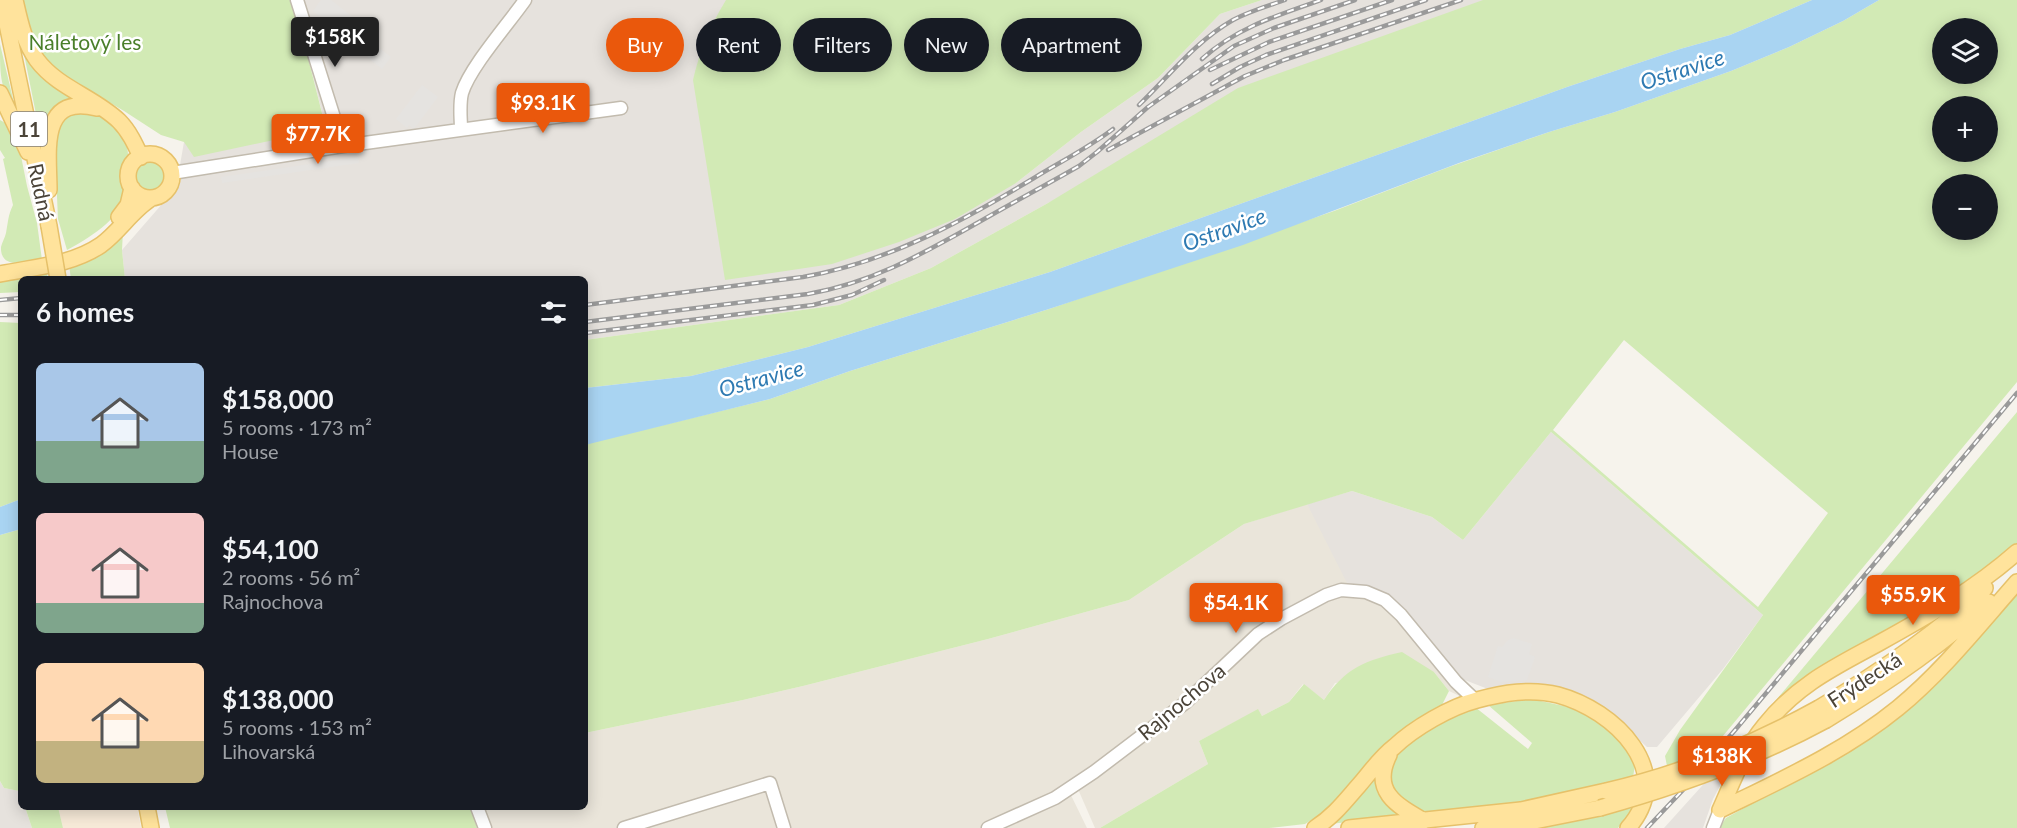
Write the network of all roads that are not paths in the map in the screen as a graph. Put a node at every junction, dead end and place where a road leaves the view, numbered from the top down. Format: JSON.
{"nodes":[{"id":1,"x":2,"y":0,"type":"edge"},
{"id":2,"x":15,"y":0,"type":"edge"},
{"id":3,"x":297,"y":0,"type":"edge"},
{"id":4,"x":525,"y":0,"type":"edge"},
{"id":5,"x":0,"y":93,"type":"edge"},
{"id":6,"x":621,"y":108,"type":"dead end"},
{"id":7,"x":106,"y":111,"type":"junction"},
{"id":8,"x":0,"y":116,"type":"edge"},
{"id":9,"x":14,"y":127,"type":"junction"},
{"id":10,"x":461,"y":130,"type":"junction"},
{"id":11,"x":343,"y":146,"type":"junction"},
{"id":12,"x":141,"y":157,"type":"junction"},
{"id":13,"x":172,"y":173,"type":"junction"},
{"id":14,"x":132,"y":188,"type":"junction"},
{"id":15,"x":42,"y":192,"type":"junction"},
{"id":16,"x":152,"y":198,"type":"junction"},
{"id":17,"x":49,"y":226,"type":"junction"},
{"id":18,"x":0,"y":263,"type":"edge"},
{"id":19,"x":0,"y":274,"type":"edge"},
{"id":20,"x":57,"y":276,"type":"edge"},
{"id":21,"x":2017,"y":552,"type":"edge"},
{"id":22,"x":2017,"y":557,"type":"edge"},
{"id":23,"x":2017,"y":575,"type":"edge"},
{"id":24,"x":2017,"y":582,"type":"edge"},
{"id":25,"x":1475,"y":700,"type":"junction"},
{"id":26,"x":1823,"y":714,"type":"junction"},
{"id":27,"x":1393,"y":747,"type":"junction"},
{"id":28,"x":148,"y":810,"type":"edge"},
{"id":29,"x":478,"y":810,"type":"edge"},
{"id":30,"x":1720,"y":810,"type":"junction"},
{"id":31,"x":1424,"y":821,"type":"junction"},
{"id":32,"x":151,"y":828,"type":"edge"},
{"id":33,"x":485,"y":828,"type":"edge"},
{"id":34,"x":624,"y":828,"type":"edge"},
{"id":35,"x":784,"y":828,"type":"edge"},
{"id":36,"x":988,"y":828,"type":"edge"},
{"id":37,"x":1315,"y":828,"type":"edge"},
{"id":38,"x":1349,"y":828,"type":"edge"},
{"id":39,"x":1483,"y":828,"type":"edge"},
{"id":40,"x":1628,"y":828,"type":"edge"},
{"id":41,"x":1713,"y":828,"type":"edge"}],
"edges":[{"from":1,"to":15,"type":"main road","name":"Rudná","number":"11"},
{"from":2,"to":7,"type":"main road"},
{"from":3,"to":11,"type":"street"},
{"from":4,"to":10,"type":"street"},
{"from":5,"to":9,"type":"main road"},
{"from":6,"to":10,"type":"street"},
{"from":7,"to":12,"type":"main road"},
{"from":7,"to":17,"type":"main road"},
{"from":8,"to":9,"type":"main road"},
{"from":9,"to":15,"type":"main road"},
{"from":10,"to":11,"type":"street"},
{"from":11,"to":13,"type":"street"},
{"from":12,"to":13,"type":"main road"},
{"from":12,"to":14,"type":"main road"},
{"from":13,"to":16,"type":"main road"},
{"from":14,"to":16,"type":"main road"},
{"from":14,"to":18,"type":"main road"},
{"from":15,"to":17,"type":"main road","name":"Rudná","number":"11"},
{"from":16,"to":19,"type":"main road"},
{"from":17,"to":20,"type":"main road","name":"Rudná","number":"11","bridge":true},
{"from":21,"to":30,"type":"main road"},
{"from":22,"to":26,"type":"main road","name":"Frýdecká"},
{"from":23,"to":26,"type":"main road","name":"Frýdecká"},
{"from":24,"to":30,"type":"main road"},
{"from":25,"to":27,"type":"main road"},
{"from":25,"to":36,"type":"street","name":"Rajnochova"},
{"from":25,"to":40,"type":"main road"},
{"from":26,"to":31,"type":"main road","bridge":true},
{"from":26,"to":39,"type":"main road","bridge":true},
{"from":27,"to":31,"type":"main road"},
{"from":27,"to":37,"type":"main road"},
{"from":28,"to":32,"type":"main road"},
{"from":29,"to":33,"type":"street"},
{"from":30,"to":41,"type":"street"},
{"from":31,"to":38,"type":"main road"},
{"from":34,"to":35,"type":"street"}]}
